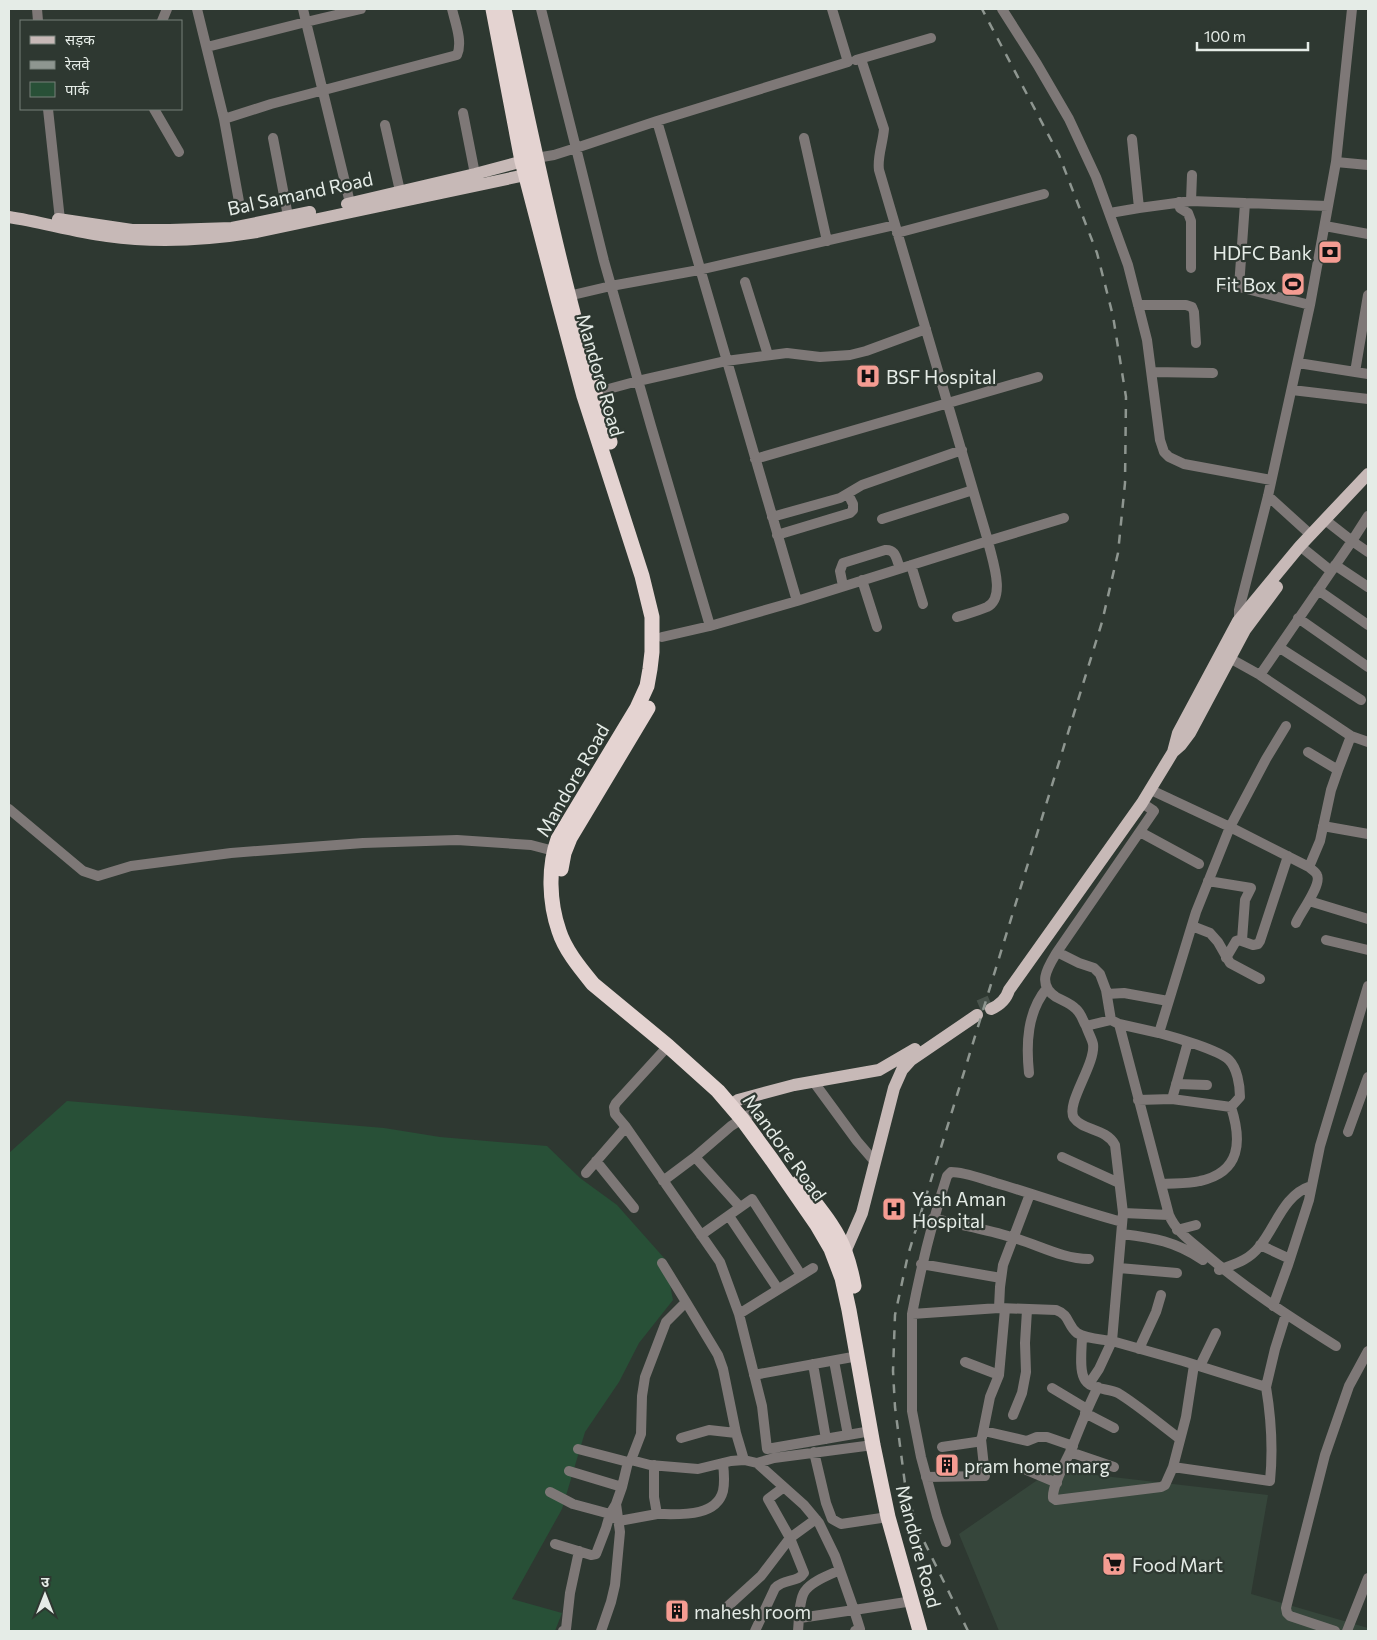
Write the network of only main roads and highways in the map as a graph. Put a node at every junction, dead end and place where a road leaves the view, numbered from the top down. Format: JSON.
{"nodes":[{"id":1,"x":492,"y":9,"type":"edge"},
{"id":2,"x":504,"y":9,"type":"edge"},
{"id":3,"x":531,"y":166,"type":"junction"},
{"id":4,"x":351,"y":207,"type":"junction"},
{"id":5,"x":9,"y":209,"type":"edge"},
{"id":6,"x":9,"y":217,"type":"edge"},
{"id":7,"x":589,"y":394,"type":"junction"},
{"id":8,"x":1368,"y":474,"type":"edge"},
{"id":9,"x":1368,"y":481,"type":"edge"},
{"id":10,"x":1303,"y":549,"type":"junction"},
{"id":11,"x":985,"y":1007,"type":"junction"},
{"id":12,"x":734,"y":1103,"type":"junction"},
{"id":13,"x":746,"y":1116,"type":"junction"},
{"id":14,"x":845,"y":1252,"type":"junction"},
{"id":15,"x":920,"y":1631,"type":"edge"},
{"id":16,"x":930,"y":1631,"type":"edge"}],
"edges":[{"from":1,"to":3,"type":"highway","name":"Mandore Road"},
{"from":2,"to":3,"type":"highway","name":"Mandore Road"},
{"from":3,"to":4,"type":"main road","name":"Bal Samand Road"},
{"from":3,"to":4,"type":"main road","name":"Bal Samand Road"},
{"from":3,"to":7,"type":"highway","name":"Mandore Road"},
{"from":4,"to":5,"type":"main road","name":"Bal Samand Road"},
{"from":4,"to":6,"type":"main road","name":"Bal Samand Road"},
{"from":7,"to":12,"type":"highway","name":"Mandore Road"},
{"from":7,"to":12,"type":"highway","name":"Mandore Road"},
{"from":8,"to":10,"type":"main road"},
{"from":9,"to":10,"type":"main road"},
{"from":10,"to":11,"type":"main road"},
{"from":11,"to":12,"type":"main road"},
{"from":11,"to":14,"type":"main road"},
{"from":12,"to":13,"type":"highway","name":"Mandore Road"},
{"from":13,"to":14,"type":"highway","name":"Mandore Road"},
{"from":13,"to":15,"type":"highway","name":"Mandore Road"},
{"from":14,"to":16,"type":"highway","name":"Mandore Road"}]}
